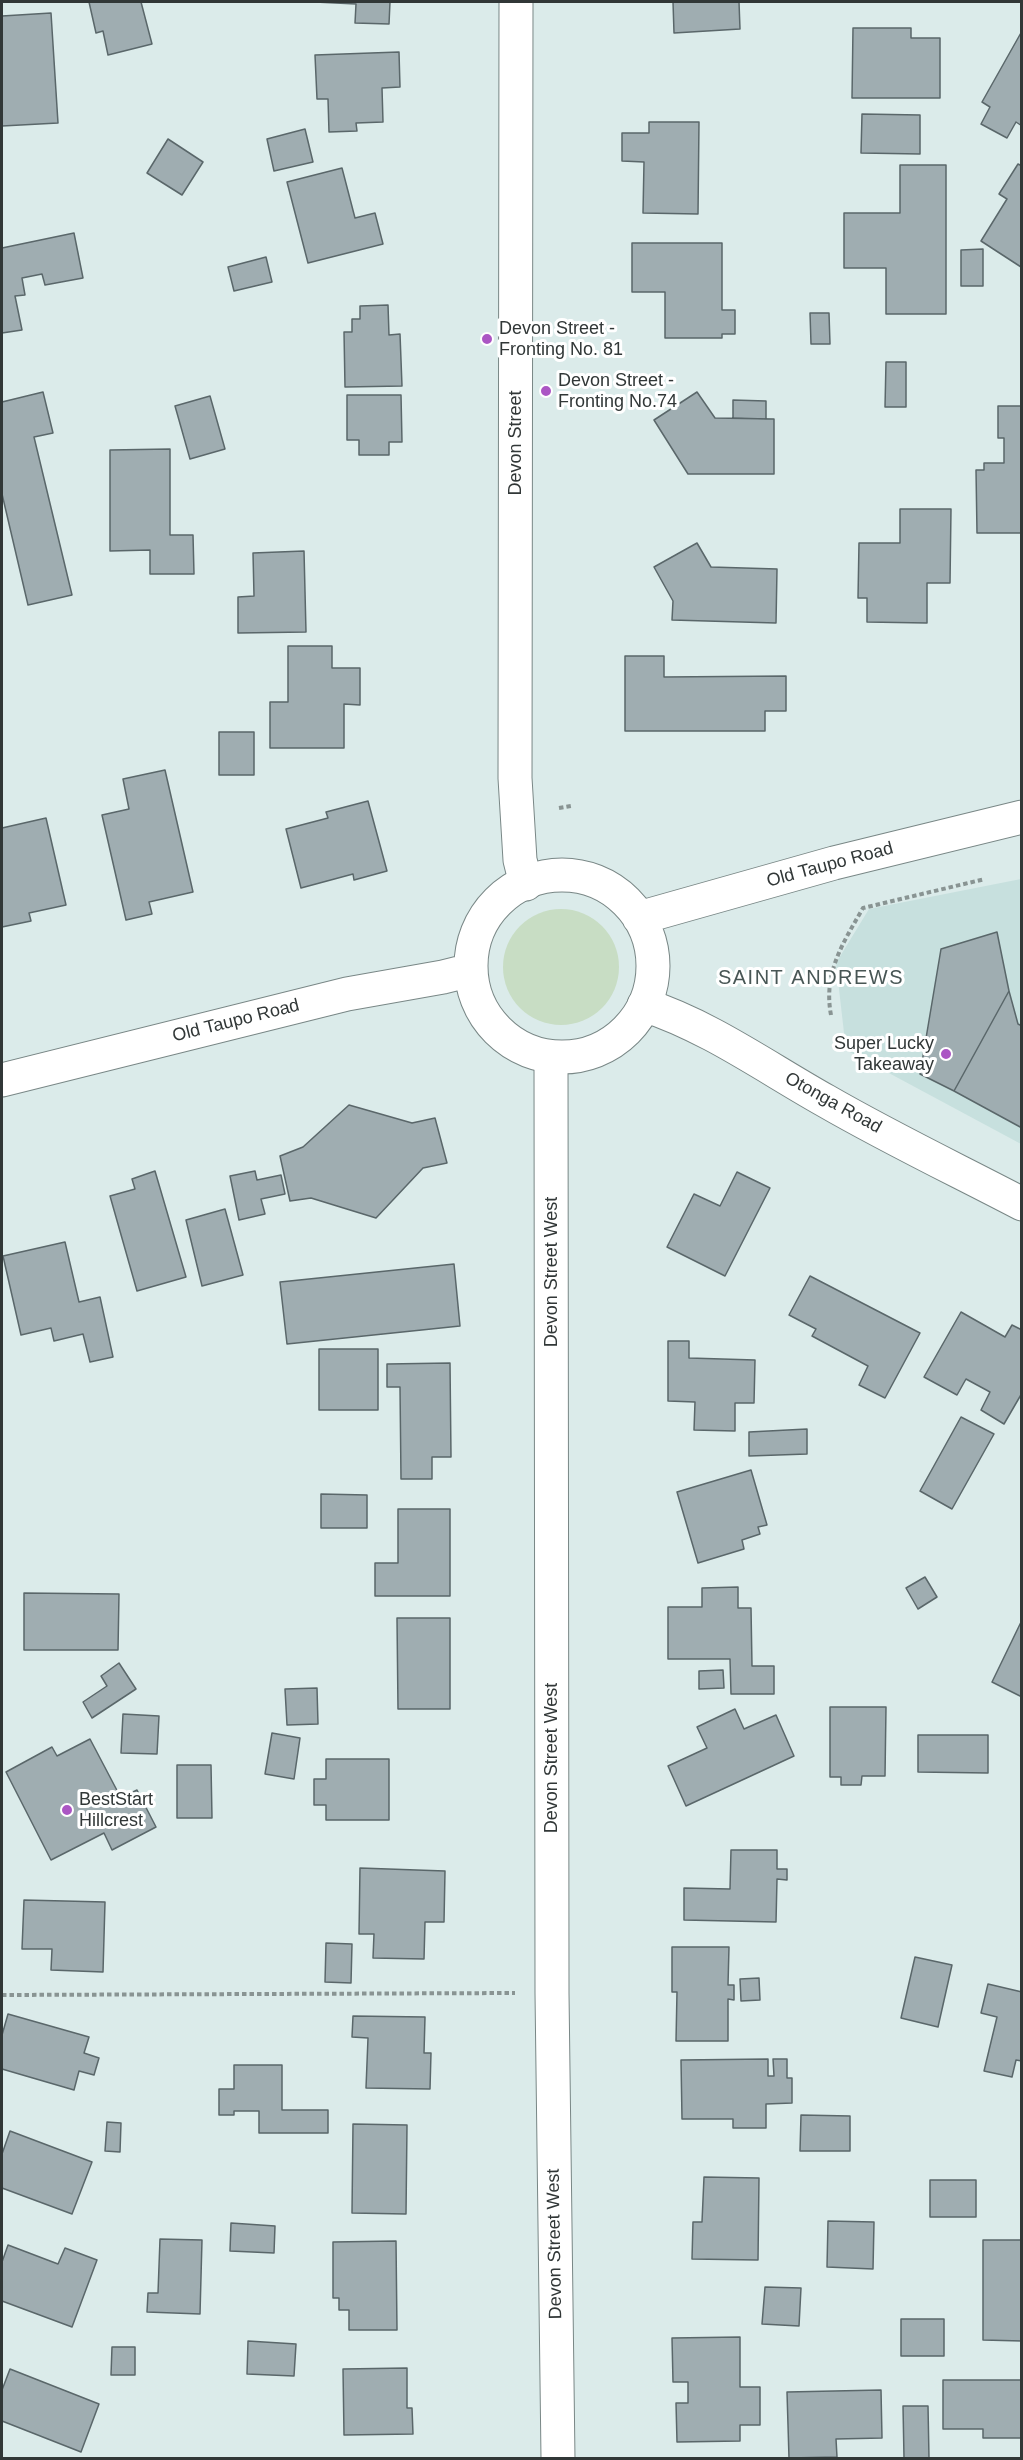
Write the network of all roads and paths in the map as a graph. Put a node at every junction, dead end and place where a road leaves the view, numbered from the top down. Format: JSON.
{"nodes":[{"id":1,"x":516,"y":2,"type":"edge"},
{"id":2,"x":571,"y":806,"type":"dead end"},
{"id":3,"x":559,"y":808,"type":"dead end"},
{"id":4,"x":1022,"y":817,"type":"edge"},
{"id":5,"x":986,"y":879,"type":"dead end"},
{"id":6,"x":526,"y":884,"type":"junction"},
{"id":7,"x":639,"y":918,"type":"junction"},
{"id":8,"x":471,"y":970,"type":"junction"},
{"id":9,"x":644,"y":1005,"type":"junction"},
{"id":10,"x":831,"y":1015,"type":"dead end"},
{"id":11,"x":551,"y":1057,"type":"junction"},
{"id":12,"x":2,"y":1080,"type":"edge"},
{"id":13,"x":1022,"y":1204,"type":"edge"},
{"id":14,"x":552,"y":1993,"type":"junction"},
{"id":15,"x":2,"y":1995,"type":"edge"},
{"id":16,"x":558,"y":2458,"type":"edge"}],
"edges":[{"from":1,"to":6,"type":"main road","name":"Devon Street"},
{"from":2,"to":3,"type":"path"},
{"from":4,"to":7,"type":"main road","name":"Old Taupo Road"},
{"from":5,"to":10,"type":"path"},
{"from":6,"to":7,"type":"main road"},
{"from":6,"to":8,"type":"main road"},
{"from":7,"to":9,"type":"main road"},
{"from":8,"to":11,"type":"main road"},
{"from":8,"to":12,"type":"main road","name":"Old Taupo Road"},
{"from":9,"to":11,"type":"main road"},
{"from":9,"to":13,"type":"main road","name":"Otonga Road"},
{"from":11,"to":14,"type":"main road","name":"Devon Street West"},
{"from":14,"to":15,"type":"path"},
{"from":14,"to":16,"type":"main road","name":"Devon Street West"}]}
